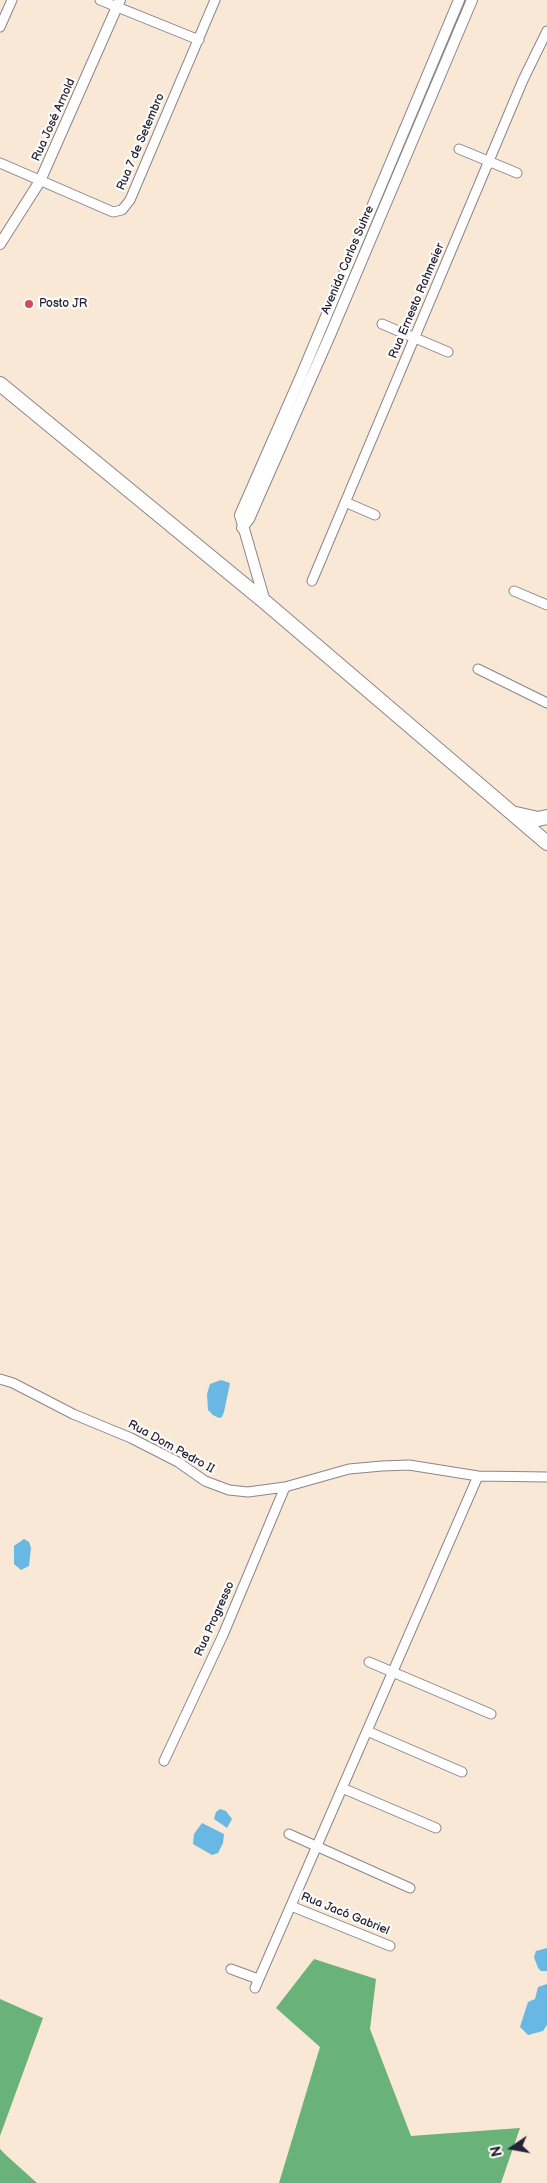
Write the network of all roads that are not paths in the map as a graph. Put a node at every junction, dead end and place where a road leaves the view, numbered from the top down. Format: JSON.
{"nodes":[{"id":1,"x":12,"y":0,"type":"edge"},
{"id":2,"x":100,"y":0,"type":"edge"},
{"id":3,"x":216,"y":0,"type":"edge"},
{"id":4,"x":459,"y":0,"type":"edge"},
{"id":5,"x":472,"y":0,"type":"edge"},
{"id":6,"x":119,"y":4,"type":"edge"},
{"id":7,"x":0,"y":27,"type":"edge"},
{"id":8,"x":547,"y":31,"type":"edge"},
{"id":9,"x":199,"y":40,"type":"junction"},
{"id":10,"x":406,"y":128,"type":"junction"},
{"id":11,"x":416,"y":134,"type":"junction"},
{"id":12,"x":459,"y":149,"type":"dead end"},
{"id":13,"x":489,"y":162,"type":"junction"},
{"id":14,"x":0,"y":163,"type":"edge"},
{"id":15,"x":517,"y":173,"type":"dead end"},
{"id":16,"x":40,"y":181,"type":"junction"},
{"id":17,"x":0,"y":244,"type":"edge"},
{"id":18,"x":332,"y":300,"type":"junction"},
{"id":19,"x":343,"y":305,"type":"junction"},
{"id":20,"x":382,"y":324,"type":"dead end"},
{"id":21,"x":415,"y":339,"type":"junction"},
{"id":22,"x":448,"y":352,"type":"dead end"},
{"id":23,"x":0,"y":384,"type":"edge"},
{"id":24,"x":345,"y":502,"type":"junction"},
{"id":25,"x":375,"y":515,"type":"dead end"},
{"id":26,"x":242,"y":528,"type":"junction"},
{"id":27,"x":312,"y":581,"type":"dead end"},
{"id":28,"x":514,"y":591,"type":"dead end"},
{"id":29,"x":265,"y":602,"type":"junction"},
{"id":30,"x":547,"y":605,"type":"edge"},
{"id":31,"x":478,"y":670,"type":"dead end"},
{"id":32,"x":547,"y":703,"type":"edge"},
{"id":33,"x":507,"y":809,"type":"junction"},
{"id":34,"x":547,"y":817,"type":"edge"},
{"id":35,"x":547,"y":842,"type":"edge"},
{"id":36,"x":0,"y":1379,"type":"edge"},
{"id":37,"x":478,"y":1476,"type":"junction"},
{"id":38,"x":547,"y":1477,"type":"edge"},
{"id":39,"x":285,"y":1487,"type":"junction"},
{"id":40,"x":369,"y":1662,"type":"dead end"},
{"id":41,"x":392,"y":1672,"type":"junction"},
{"id":42,"x":491,"y":1714,"type":"dead end"},
{"id":43,"x":367,"y":1731,"type":"junction"},
{"id":44,"x":164,"y":1760,"type":"dead end"},
{"id":45,"x":462,"y":1772,"type":"dead end"},
{"id":46,"x":342,"y":1788,"type":"junction"},
{"id":47,"x":436,"y":1828,"type":"dead end"},
{"id":48,"x":289,"y":1834,"type":"dead end"},
{"id":49,"x":316,"y":1846,"type":"junction"},
{"id":50,"x":410,"y":1888,"type":"dead end"},
{"id":51,"x":291,"y":1906,"type":"junction"},
{"id":52,"x":390,"y":1946,"type":"dead end"},
{"id":53,"x":232,"y":1969,"type":"dead end"}],
"edges":[{"from":1,"to":7,"type":"street"},
{"from":2,"to":6,"type":"street"},
{"from":3,"to":9,"type":"street","name":"Rua 7 de Setembro"},
{"from":4,"to":10,"type":"street","name":"Avenida Carlos Suhre"},
{"from":5,"to":11,"type":"street","name":"Avenida Carlos Suhre"},
{"from":6,"to":9,"type":"street"},
{"from":6,"to":16,"type":"street","name":"Rua José Arnold"},
{"from":8,"to":13,"type":"street","name":"Rua Ernesto Rahmeier"},
{"from":9,"to":16,"type":"street","name":"Rua 7 de Setembro"},
{"from":10,"to":11,"type":"street"},
{"from":10,"to":18,"type":"street","name":"Avenida Carlos Suhre"},
{"from":11,"to":19,"type":"street","name":"Avenida Carlos Suhre"},
{"from":12,"to":13,"type":"street"},
{"from":13,"to":15,"type":"street"},
{"from":13,"to":21,"type":"street","name":"Rua Ernesto Rahmeier"},
{"from":14,"to":16,"type":"street","name":"Rua 7 de Setembro"},
{"from":16,"to":17,"type":"street","name":"Rua José Arnold"},
{"from":18,"to":19,"type":"street"},
{"from":18,"to":26,"type":"street","name":"Avenida Carlos Suhre"},
{"from":19,"to":26,"type":"street","name":"Avenida Carlos Suhre"},
{"from":20,"to":21,"type":"street"},
{"from":21,"to":22,"type":"street"},
{"from":21,"to":24,"type":"street","name":"Rua Ernesto Rahmeier"},
{"from":23,"to":29,"type":"main road"},
{"from":24,"to":25,"type":"street"},
{"from":24,"to":27,"type":"street","name":"Rua Ernesto Rahmeier"},
{"from":26,"to":29,"type":"street","name":"Avenida Carlos Suhre"},
{"from":28,"to":30,"type":"street"},
{"from":29,"to":33,"type":"main road"},
{"from":31,"to":32,"type":"street"},
{"from":33,"to":34,"type":"main road"},
{"from":33,"to":35,"type":"main road"},
{"from":36,"to":39,"type":"street","name":"Rua Dom Pedro II"},
{"from":37,"to":38,"type":"street","name":"Rua Dom Pedro II"},
{"from":37,"to":39,"type":"street","name":"Rua Dom Pedro II"},
{"from":37,"to":41,"type":"street"},
{"from":39,"to":44,"type":"street","name":"Rua Progresso"},
{"from":40,"to":41,"type":"street"},
{"from":41,"to":42,"type":"street"},
{"from":41,"to":43,"type":"street"},
{"from":43,"to":45,"type":"street"},
{"from":43,"to":46,"type":"street"},
{"from":46,"to":47,"type":"street"},
{"from":46,"to":49,"type":"street"},
{"from":48,"to":49,"type":"street"},
{"from":49,"to":50,"type":"street"},
{"from":49,"to":51,"type":"street"},
{"from":51,"to":52,"type":"street","name":"Rua Jacó Gabriel"},
{"from":51,"to":53,"type":"street"}]}
